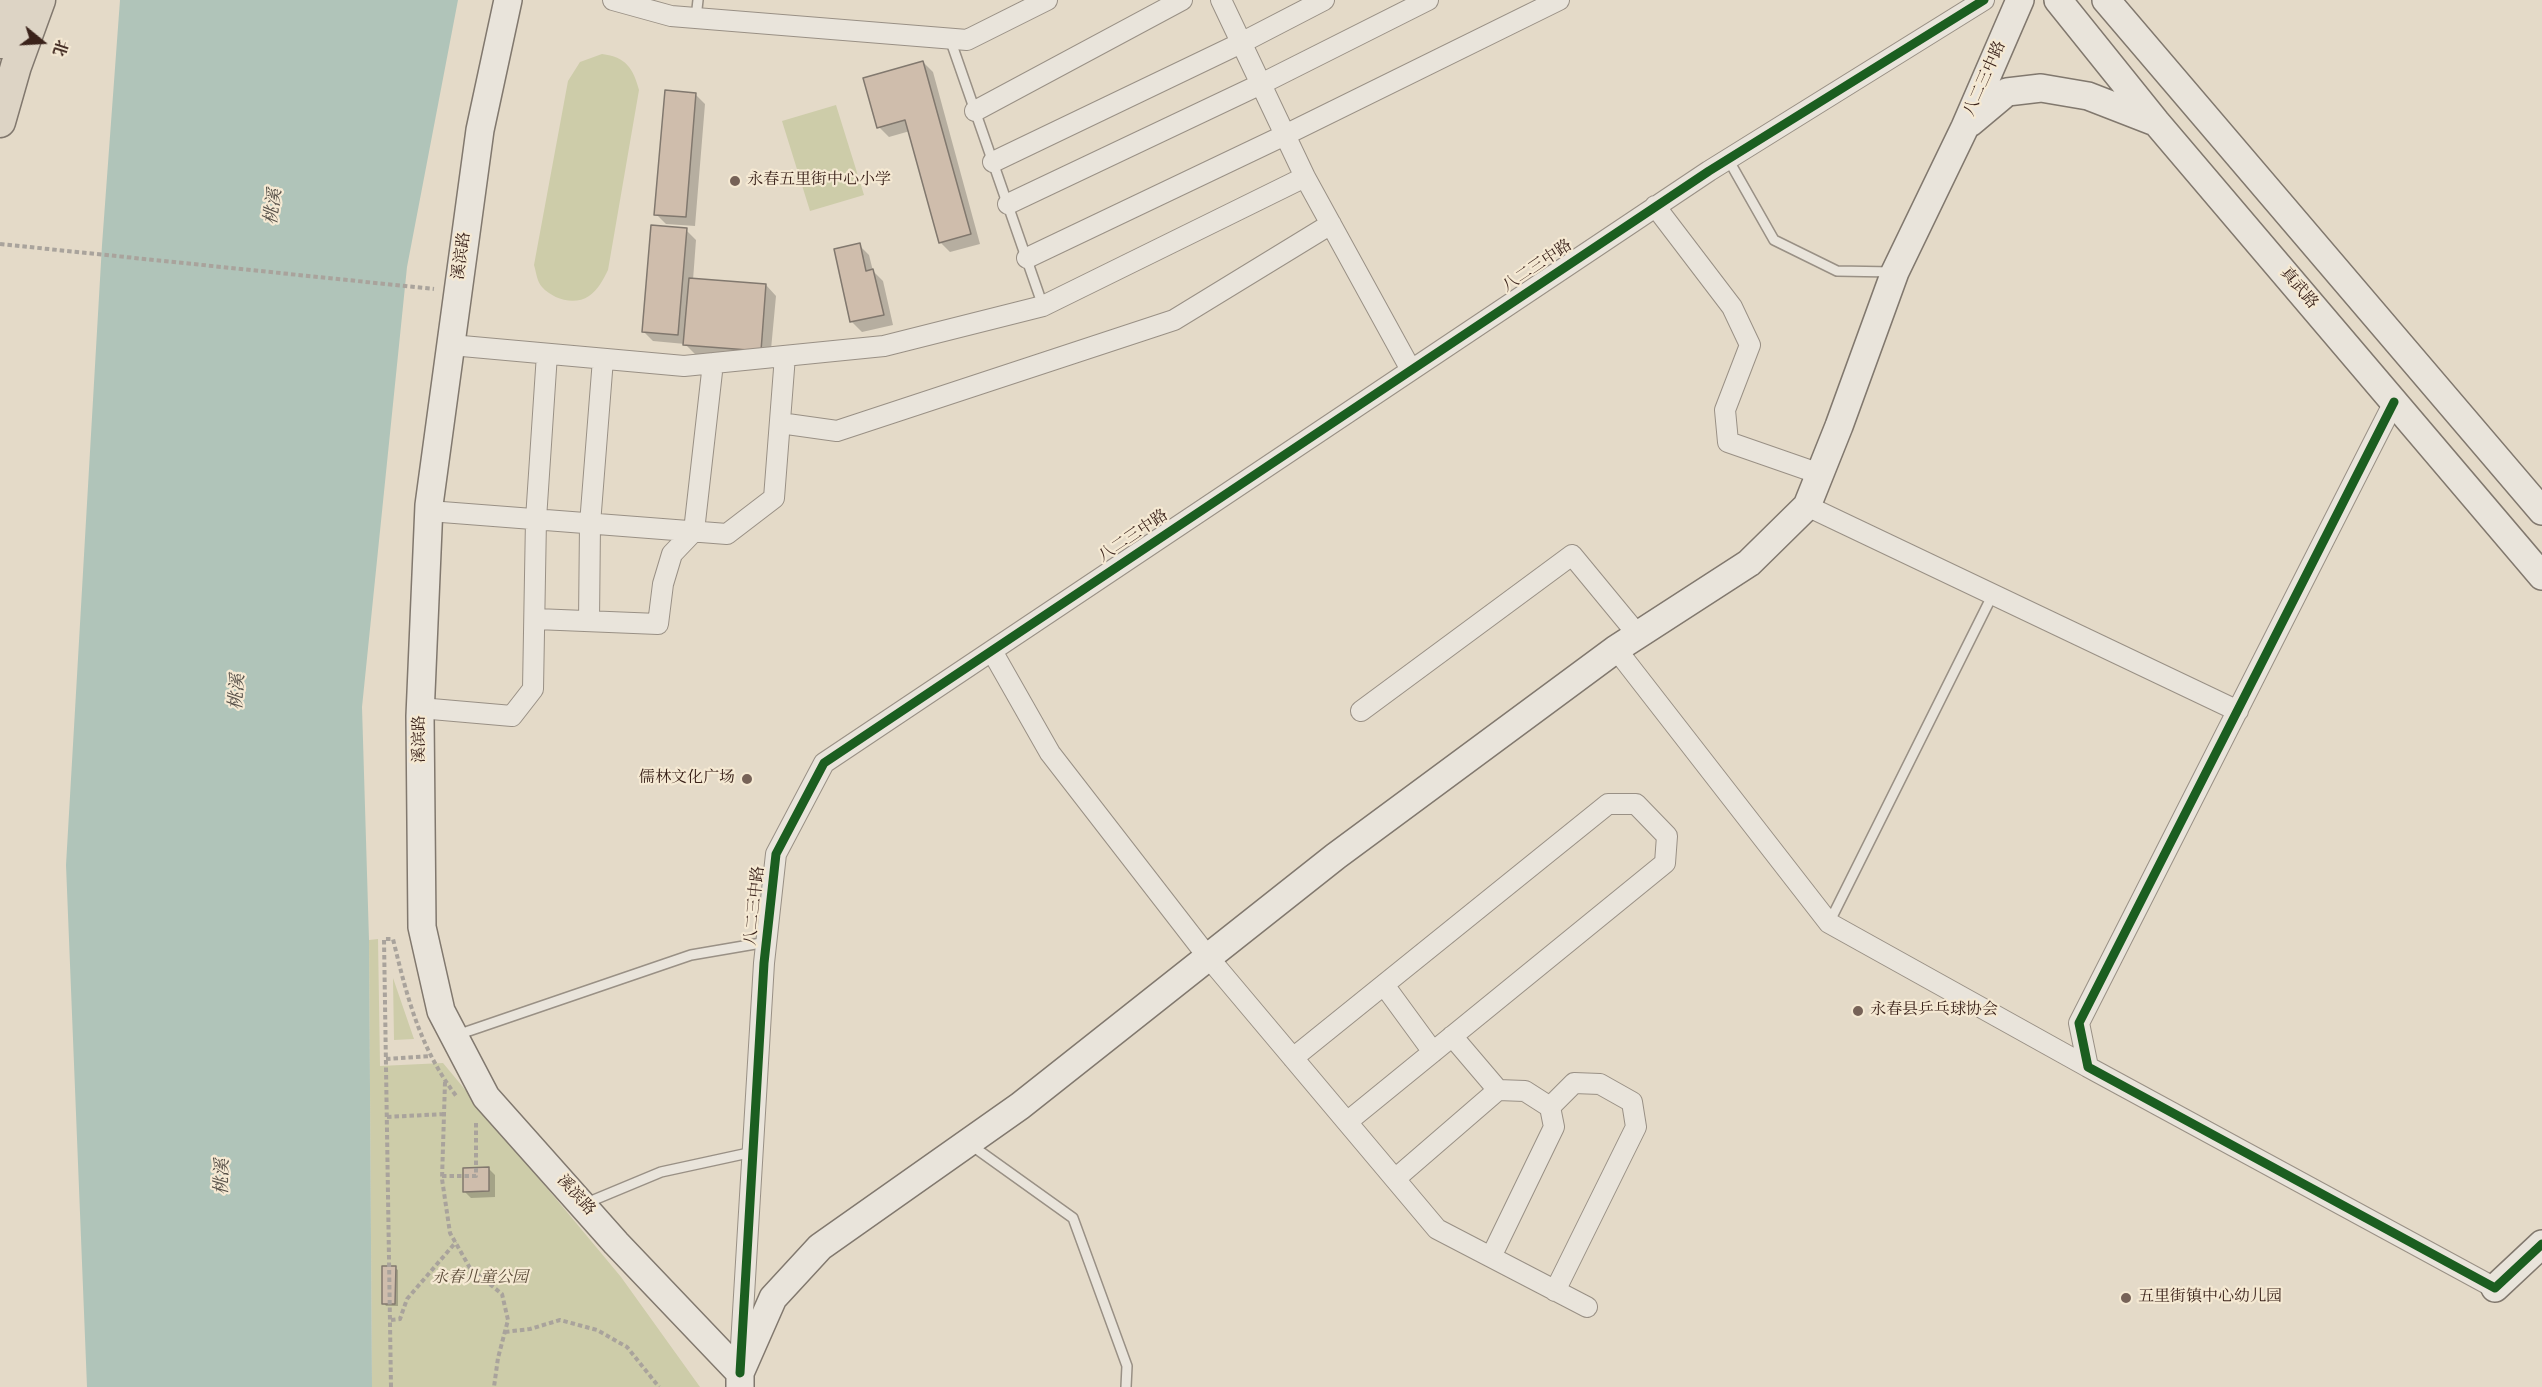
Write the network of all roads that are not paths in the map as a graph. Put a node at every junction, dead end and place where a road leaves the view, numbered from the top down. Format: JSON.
{"nodes":[{"id":1,"x":16,"y":0,"type":"edge"},
{"id":2,"x":40,"y":0,"type":"edge"},
{"id":3,"x":508,"y":0,"type":"edge"},
{"id":4,"x":1047,"y":0,"type":"edge"},
{"id":5,"x":1182,"y":0,"type":"edge"},
{"id":6,"x":1221,"y":0,"type":"edge"},
{"id":7,"x":1324,"y":0,"type":"edge"},
{"id":8,"x":1428,"y":0,"type":"edge"},
{"id":9,"x":1558,"y":0,"type":"edge"},
{"id":10,"x":1984,"y":0,"type":"edge"},
{"id":11,"x":2020,"y":0,"type":"edge"},
{"id":12,"x":2058,"y":0,"type":"edge"},
{"id":13,"x":2106,"y":0,"type":"edge"},
{"id":14,"x":620,"y":1,"type":"edge"},
{"id":15,"x":697,"y":9,"type":"edge"},
{"id":16,"x":950,"y":39,"type":"junction"},
{"id":17,"x":0,"y":43,"type":"edge"},
{"id":18,"x":1241,"y":43,"type":"junction"},
{"id":19,"x":1261,"y":84,"type":"junction"},
{"id":20,"x":975,"y":111,"type":"junction"},
{"id":21,"x":0,"y":122,"type":"edge"},
{"id":22,"x":2156,"y":122,"type":"junction"},
{"id":23,"x":1965,"y":127,"type":"junction"},
{"id":24,"x":1285,"y":135,"type":"junction"},
{"id":25,"x":1728,"y":159,"type":"junction"},
{"id":26,"x":993,"y":162,"type":"junction"},
{"id":27,"x":1305,"y":177,"type":"junction"},
{"id":28,"x":1008,"y":204,"type":"junction"},
{"id":29,"x":1655,"y":206,"type":"junction"},
{"id":30,"x":1331,"y":225,"type":"junction"},
{"id":31,"x":1027,"y":258,"type":"junction"},
{"id":32,"x":1895,"y":272,"type":"junction"},
{"id":33,"x":1044,"y":306,"type":"junction"},
{"id":34,"x":451,"y":345,"type":"junction"},
{"id":35,"x":547,"y":354,"type":"junction"},
{"id":36,"x":785,"y":356,"type":"junction"},
{"id":37,"x":603,"y":359,"type":"junction"},
{"id":38,"x":713,"y":363,"type":"junction"},
{"id":39,"x":1411,"y":370,"type":"junction"},
{"id":40,"x":2394,"y":402,"type":"junction"},
{"id":41,"x":780,"y":423,"type":"junction"},
{"id":42,"x":1820,"y":474,"type":"junction"},
{"id":43,"x":1807,"y":506,"type":"junction"},
{"id":44,"x":429,"y":511,"type":"junction"},
{"id":45,"x":2542,"y":511,"type":"edge"},
{"id":46,"x":536,"y":519,"type":"junction"},
{"id":47,"x":590,"y":524,"type":"junction"},
{"id":48,"x":694,"y":531,"type":"junction"},
{"id":49,"x":2542,"y":576,"type":"edge"},
{"id":50,"x":1993,"y":594,"type":"junction"},
{"id":51,"x":536,"y":619,"type":"junction"},
{"id":52,"x":589,"y":621,"type":"junction"},
{"id":53,"x":1627,"y":642,"type":"junction"},
{"id":54,"x":992,"y":651,"type":"junction"},
{"id":55,"x":420,"y":708,"type":"junction"},
{"id":56,"x":1361,"y":711,"type":"dead end"},
{"id":57,"x":2238,"y":711,"type":"junction"},
{"id":58,"x":1829,"y":922,"type":"junction"},
{"id":59,"x":767,"y":942,"type":"junction"},
{"id":60,"x":1208,"y":957,"type":"junction"},
{"id":61,"x":1384,"y":985,"type":"junction"},
{"id":62,"x":454,"y":1036,"type":"junction"},
{"id":63,"x":1452,"y":1036,"type":"junction"},
{"id":64,"x":1433,"y":1052,"type":"junction"},
{"id":65,"x":1293,"y":1058,"type":"junction"},
{"id":66,"x":2088,"y":1066,"type":"junction"},
{"id":67,"x":1498,"y":1090,"type":"junction"},
{"id":68,"x":1550,"y":1107,"type":"junction"},
{"id":69,"x":1347,"y":1122,"type":"junction"},
{"id":70,"x":969,"y":1143,"type":"junction"},
{"id":71,"x":753,"y":1152,"type":"junction"},
{"id":72,"x":1395,"y":1179,"type":"junction"},
{"id":73,"x":582,"y":1204,"type":"junction"},
{"id":74,"x":2542,"y":1244,"type":"edge"},
{"id":75,"x":1491,"y":1257,"type":"junction"},
{"id":76,"x":2495,"y":1288,"type":"joint"},
{"id":77,"x":1555,"y":1291,"type":"junction"},
{"id":78,"x":1587,"y":1307,"type":"dead end"},
{"id":79,"x":740,"y":1380,"type":"edge"},
{"id":80,"x":1126,"y":1387,"type":"edge"}],
"edges":[{"from":1,"to":17,"type":"main road"},
{"from":2,"to":21,"type":"main road"},
{"from":3,"to":34,"type":"main road","name":"溪滨路"},
{"from":4,"to":16,"type":"street"},
{"from":5,"to":20,"type":"street"},
{"from":6,"to":18,"type":"street"},
{"from":7,"to":18,"type":"street"},
{"from":8,"to":19,"type":"street"},
{"from":9,"to":24,"type":"street"},
{"from":10,"to":25,"type":"street","name":"八二三中路"},
{"from":11,"to":23,"type":"main road","name":"八二三中路"},
{"from":12,"to":22,"type":"main road","name":"真武路"},
{"from":13,"to":45,"type":"main road"},
{"from":14,"to":15,"type":"street"},
{"from":15,"to":16,"type":"street"},
{"from":16,"to":20,"type":"lane"},
{"from":18,"to":19,"type":"street"},
{"from":18,"to":26,"type":"street"},
{"from":19,"to":24,"type":"street"},
{"from":19,"to":28,"type":"street"},
{"from":20,"to":26,"type":"lane"},
{"from":22,"to":23,"type":"main road"},
{"from":22,"to":40,"type":"main road","name":"真武路"},
{"from":23,"to":32,"type":"main road","name":"八二三中路"},
{"from":24,"to":27,"type":"street"},
{"from":24,"to":31,"type":"street"},
{"from":25,"to":29,"type":"street","name":"八二三中路"},
{"from":25,"to":32,"type":"lane"},
{"from":26,"to":28,"type":"lane"},
{"from":27,"to":30,"type":"street"},
{"from":27,"to":33,"type":"street"},
{"from":28,"to":31,"type":"lane"},
{"from":29,"to":39,"type":"street","name":"八二三中路"},
{"from":29,"to":42,"type":"street"},
{"from":30,"to":39,"type":"street"},
{"from":30,"to":41,"type":"street"},
{"from":31,"to":33,"type":"lane"},
{"from":32,"to":42,"type":"main road","name":"八二三中路"},
{"from":33,"to":36,"type":"street"},
{"from":34,"to":35,"type":"street"},
{"from":34,"to":44,"type":"main road","name":"溪滨路"},
{"from":35,"to":37,"type":"street"},
{"from":35,"to":46,"type":"street"},
{"from":36,"to":38,"type":"street"},
{"from":36,"to":41,"type":"street"},
{"from":37,"to":38,"type":"street"},
{"from":37,"to":47,"type":"street"},
{"from":38,"to":48,"type":"street"},
{"from":39,"to":54,"type":"street","name":"八二三中路"},
{"from":40,"to":49,"type":"main road","name":"真武路"},
{"from":40,"to":57,"type":"street"},
{"from":41,"to":48,"type":"street"},
{"from":42,"to":43,"type":"main road","name":"八二三中路"},
{"from":43,"to":50,"type":"street"},
{"from":43,"to":53,"type":"main road","name":"八二三中路"},
{"from":44,"to":46,"type":"street"},
{"from":44,"to":55,"type":"main road","name":"溪滨路"},
{"from":46,"to":47,"type":"street"},
{"from":46,"to":51,"type":"street"},
{"from":47,"to":48,"type":"street"},
{"from":47,"to":52,"type":"street"},
{"from":48,"to":52,"type":"street"},
{"from":50,"to":57,"type":"street"},
{"from":50,"to":58,"type":"lane"},
{"from":51,"to":52,"type":"street"},
{"from":51,"to":55,"type":"street"},
{"from":53,"to":56,"type":"street"},
{"from":53,"to":58,"type":"street"},
{"from":53,"to":60,"type":"main road","name":"八二三中路"},
{"from":54,"to":59,"type":"street","name":"八二三中路"},
{"from":54,"to":60,"type":"street"},
{"from":55,"to":62,"type":"main road","name":"溪滨路"},
{"from":57,"to":66,"type":"street"},
{"from":58,"to":66,"type":"street"},
{"from":59,"to":62,"type":"lane"},
{"from":59,"to":71,"type":"street","name":"八二三中路"},
{"from":60,"to":65,"type":"street"},
{"from":60,"to":70,"type":"main road","name":"八二三中路"},
{"from":61,"to":63,"type":"street"},
{"from":61,"to":64,"type":"street"},
{"from":61,"to":65,"type":"street"},
{"from":62,"to":73,"type":"main road","name":"溪滨路"},
{"from":63,"to":64,"type":"street"},
{"from":63,"to":67,"type":"street"},
{"from":64,"to":69,"type":"street"},
{"from":65,"to":69,"type":"street"},
{"from":66,"to":76,"type":"street"},
{"from":67,"to":68,"type":"street"},
{"from":67,"to":72,"type":"street"},
{"from":68,"to":75,"type":"street"},
{"from":68,"to":77,"type":"street"},
{"from":69,"to":72,"type":"street"},
{"from":70,"to":79,"type":"main road","name":"八二三中路"},
{"from":70,"to":80,"type":"lane"},
{"from":71,"to":73,"type":"lane"},
{"from":71,"to":79,"type":"street","name":"八二三中路"},
{"from":72,"to":75,"type":"street"},
{"from":73,"to":79,"type":"main road","name":"溪滨路"},
{"from":74,"to":76,"type":"main road"},
{"from":75,"to":77,"type":"street"},
{"from":77,"to":78,"type":"street"}]}
